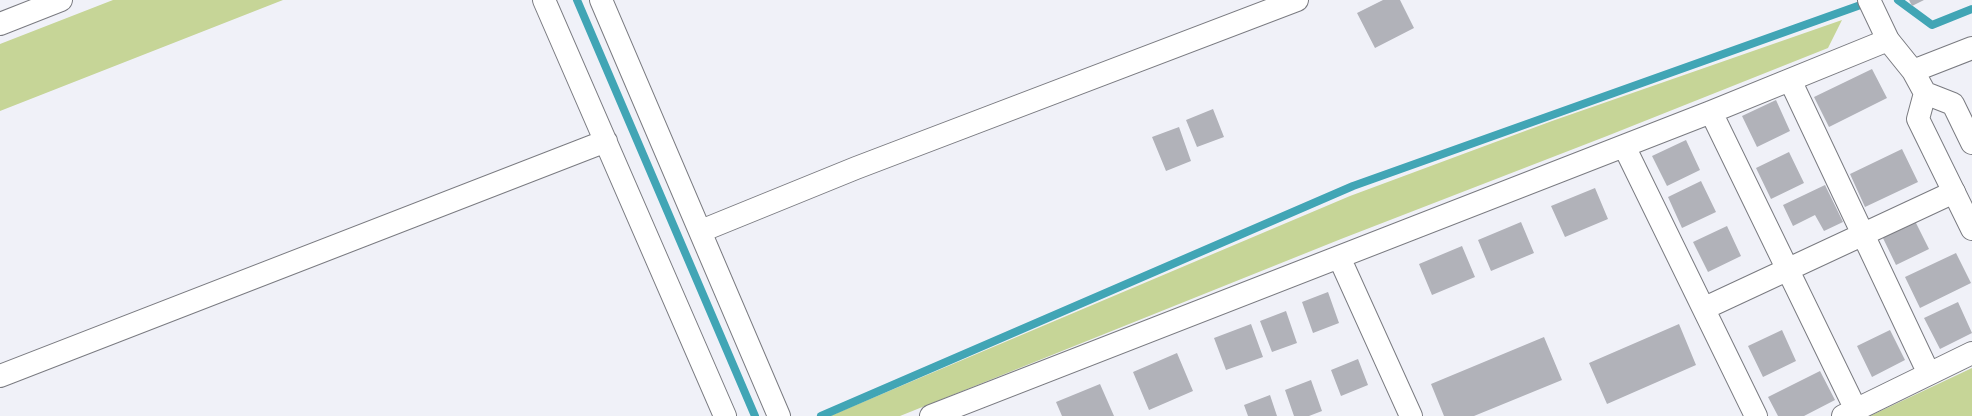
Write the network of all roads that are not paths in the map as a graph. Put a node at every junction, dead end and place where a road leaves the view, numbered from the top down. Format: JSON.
{"nodes":[{"id":1,"x":61,"y":0,"type":"edge"},
{"id":2,"x":544,"y":0,"type":"edge"},
{"id":3,"x":601,"y":0,"type":"edge"},
{"id":4,"x":1297,"y":0,"type":"edge"},
{"id":5,"x":1869,"y":0,"type":"edge"},
{"id":6,"x":0,"y":24,"type":"edge"},
{"id":7,"x":1888,"y":40,"type":"junction"},
{"id":8,"x":1972,"y":48,"type":"edge"},
{"id":9,"x":1913,"y":70,"type":"junction"},
{"id":10,"x":1790,"y":80,"type":"junction"},
{"id":11,"x":1926,"y":93,"type":"junction"},
{"id":12,"x":1712,"y":112,"type":"junction"},
{"id":13,"x":606,"y":141,"type":"junction"},
{"id":14,"x":1972,"y":143,"type":"edge"},
{"id":15,"x":1624,"y":146,"type":"junction"},
{"id":16,"x":1954,"y":192,"type":"junction"},
{"id":17,"x":1972,"y":229,"type":"edge"},
{"id":18,"x":701,"y":231,"type":"junction"},
{"id":19,"x":1863,"y":235,"type":"junction"},
{"id":20,"x":1339,"y":257,"type":"junction"},
{"id":21,"x":1788,"y":270,"type":"junction"},
{"id":22,"x":1705,"y":308,"type":"junction"},
{"id":23,"x":1972,"y":353,"type":"edge"},
{"id":24,"x":1929,"y":374,"type":"junction"},
{"id":25,"x":0,"y":376,"type":"edge"},
{"id":26,"x":1850,"y":413,"type":"edge"},
{"id":27,"x":725,"y":416,"type":"edge"},
{"id":28,"x":779,"y":416,"type":"edge"},
{"id":29,"x":931,"y":416,"type":"edge"},
{"id":30,"x":1411,"y":416,"type":"edge"},
{"id":31,"x":1756,"y":416,"type":"edge"}],
"edges":[{"from":1,"to":6,"type":"street"},
{"from":2,"to":13,"type":"street"},
{"from":3,"to":18,"type":"street"},
{"from":4,"to":18,"type":"street"},
{"from":5,"to":7,"type":"street"},
{"from":7,"to":9,"type":"street"},
{"from":7,"to":10,"type":"street"},
{"from":8,"to":9,"type":"street"},
{"from":9,"to":11,"type":"street"},
{"from":10,"to":12,"type":"street"},
{"from":10,"to":19,"type":"street"},
{"from":11,"to":14,"type":"street"},
{"from":11,"to":16,"type":"street"},
{"from":12,"to":15,"type":"street"},
{"from":12,"to":21,"type":"street"},
{"from":13,"to":25,"type":"street"},
{"from":13,"to":27,"type":"street"},
{"from":15,"to":20,"type":"street"},
{"from":15,"to":22,"type":"street"},
{"from":16,"to":17,"type":"street"},
{"from":16,"to":19,"type":"street"},
{"from":18,"to":28,"type":"street"},
{"from":19,"to":21,"type":"street"},
{"from":19,"to":24,"type":"street"},
{"from":20,"to":29,"type":"street"},
{"from":20,"to":30,"type":"street"},
{"from":21,"to":22,"type":"street"},
{"from":21,"to":26,"type":"street"},
{"from":22,"to":31,"type":"street"},
{"from":23,"to":24,"type":"street"},
{"from":24,"to":26,"type":"street"}]}
